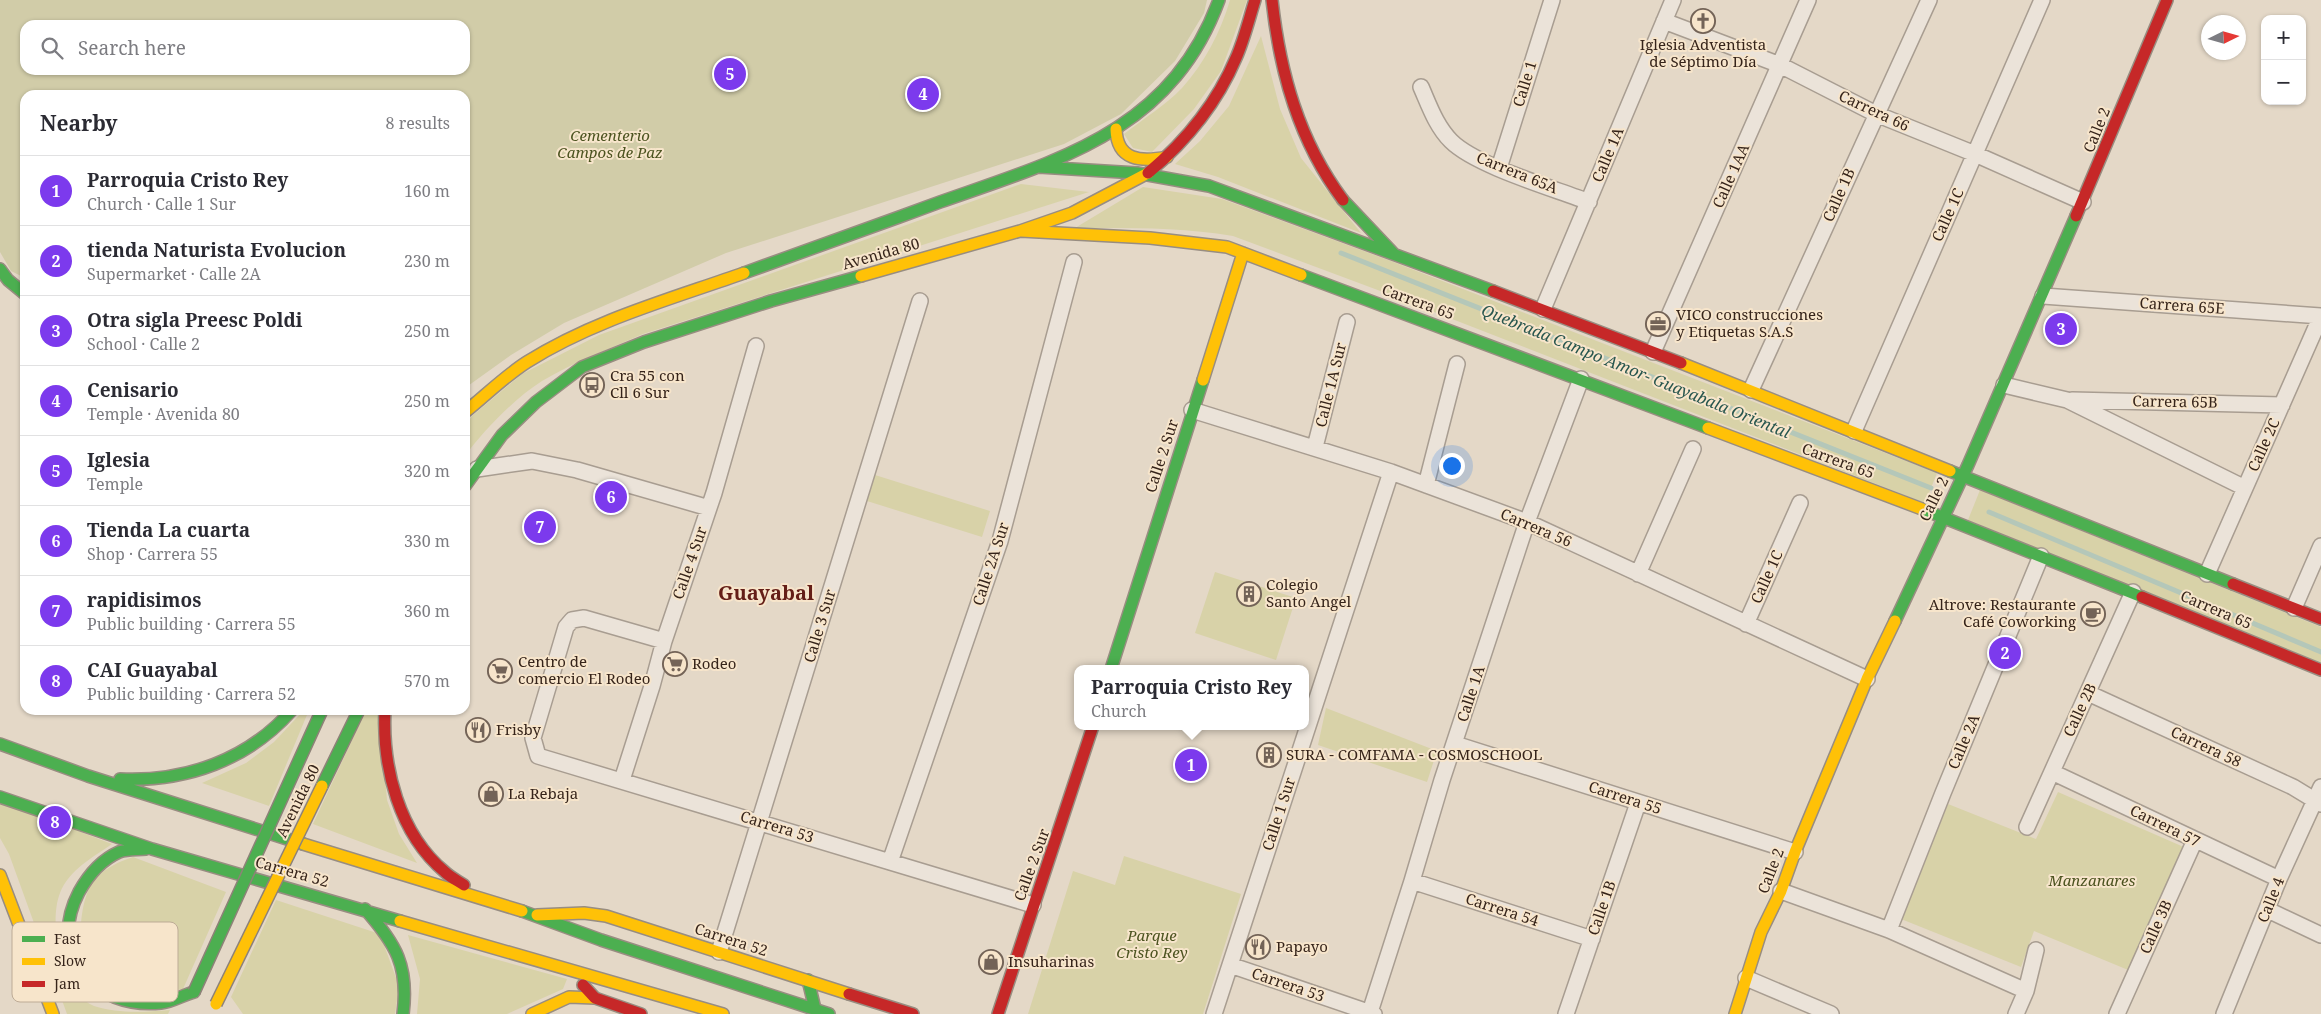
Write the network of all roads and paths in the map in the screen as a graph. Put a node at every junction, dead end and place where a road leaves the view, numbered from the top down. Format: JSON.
{"nodes":[{"id":1,"x":1219,"y":0,"type":"edge"},
{"id":2,"x":1255,"y":0,"type":"edge"},
{"id":3,"x":1272,"y":0,"type":"edge"},
{"id":4,"x":1552,"y":0,"type":"edge"},
{"id":5,"x":1673,"y":0,"type":"edge"},
{"id":6,"x":1808,"y":0,"type":"edge"},
{"id":7,"x":1928,"y":0,"type":"edge"},
{"id":8,"x":2042,"y":0,"type":"edge"},
{"id":9,"x":2166,"y":0,"type":"edge"},
{"id":10,"x":1664,"y":21,"type":"junction"},
{"id":11,"x":1780,"y":65,"type":"junction"},
{"id":12,"x":1421,"y":86,"type":"dead end"},
{"id":13,"x":1876,"y":114,"type":"junction"},
{"id":14,"x":1116,"y":129,"type":"junction"},
{"id":15,"x":1975,"y":154,"type":"junction"},
{"id":16,"x":1167,"y":157,"type":"junction"},
{"id":17,"x":1039,"y":167,"type":"junction"},
{"id":18,"x":1499,"y":168,"type":"junction"},
{"id":19,"x":1148,"y":174,"type":"junction"},
{"id":20,"x":1589,"y":202,"type":"junction"},
{"id":21,"x":2083,"y":202,"type":"junction"},
{"id":22,"x":1020,"y":231,"type":"junction"},
{"id":23,"x":1243,"y":253,"type":"junction"},
{"id":24,"x":1394,"y":254,"type":"junction"},
{"id":25,"x":1074,"y":262,"type":"dead end"},
{"id":26,"x":0,"y":269,"type":"edge"},
{"id":27,"x":20,"y":290,"type":"edge"},
{"id":28,"x":2043,"y":296,"type":"junction"},
{"id":29,"x":920,"y":301,"type":"dead end"},
{"id":30,"x":1543,"y":309,"type":"junction"},
{"id":31,"x":2321,"y":316,"type":"edge"},
{"id":32,"x":1347,"y":322,"type":"dead end"},
{"id":33,"x":756,"y":346,"type":"dead end"},
{"id":34,"x":1653,"y":352,"type":"junction"},
{"id":35,"x":1457,"y":364,"type":"dead end"},
{"id":36,"x":1580,"y":379,"type":"junction"},
{"id":37,"x":2004,"y":384,"type":"junction"},
{"id":38,"x":1751,"y":390,"type":"junction"},
{"id":39,"x":2068,"y":400,"type":"junction"},
{"id":40,"x":470,"y":405,"type":"edge"},
{"id":41,"x":2282,"y":405,"type":"junction"},
{"id":42,"x":1192,"y":410,"type":"junction"},
{"id":43,"x":1854,"y":431,"type":"junction"},
{"id":44,"x":1316,"y":447,"type":"junction"},
{"id":45,"x":1693,"y":449,"type":"dead end"},
{"id":46,"x":477,"y":469,"type":"junction"},
{"id":47,"x":1391,"y":472,"type":"junction"},
{"id":48,"x":1962,"y":476,"type":"junction"},
{"id":49,"x":470,"y":479,"type":"edge"},
{"id":50,"x":1426,"y":485,"type":"junction"},
{"id":51,"x":2245,"y":488,"type":"junction"},
{"id":52,"x":1800,"y":503,"type":"dead end"},
{"id":53,"x":709,"y":508,"type":"junction"},
{"id":54,"x":1942,"y":516,"type":"junction"},
{"id":55,"x":1527,"y":522,"type":"junction"},
{"id":56,"x":2321,"y":546,"type":"edge"},
{"id":57,"x":2041,"y":556,"type":"junction"},
{"id":58,"x":1638,"y":574,"type":"junction"},
{"id":59,"x":2207,"y":574,"type":"junction"},
{"id":60,"x":2132,"y":592,"type":"junction"},
{"id":61,"x":2294,"y":608,"type":"junction"},
{"id":62,"x":2321,"y":619,"type":"edge"},
{"id":63,"x":1746,"y":624,"type":"junction"},
{"id":64,"x":664,"y":640,"type":"junction"},
{"id":65,"x":1111,"y":665,"type":"edge"},
{"id":66,"x":2321,"y":670,"type":"edge"},
{"id":67,"x":1866,"y":679,"type":"junction"},
{"id":68,"x":2088,"y":693,"type":"junction"},
{"id":69,"x":287,"y":715,"type":"edge"},
{"id":70,"x":320,"y":715,"type":"edge"},
{"id":71,"x":357,"y":715,"type":"edge"},
{"id":72,"x":385,"y":715,"type":"edge"},
{"id":73,"x":1309,"y":723,"type":"edge"},
{"id":74,"x":1092,"y":730,"type":"edge"},
{"id":75,"x":1307,"y":730,"type":"edge"},
{"id":76,"x":0,"y":744,"type":"edge"},
{"id":77,"x":1455,"y":744,"type":"junction"},
{"id":78,"x":2052,"y":772,"type":"junction"},
{"id":79,"x":88,"y":776,"type":"junction"},
{"id":80,"x":622,"y":780,"type":"junction"},
{"id":81,"x":0,"y":797,"type":"edge"},
{"id":82,"x":2319,"y":797,"type":"edge"},
{"id":83,"x":1638,"y":802,"type":"junction"},
{"id":84,"x":760,"y":822,"type":"junction"},
{"id":85,"x":2027,"y":827,"type":"dead end"},
{"id":86,"x":2195,"y":840,"type":"junction"},
{"id":87,"x":152,"y":849,"type":"junction"},
{"id":88,"x":1795,"y":852,"type":"junction"},
{"id":89,"x":890,"y":862,"type":"junction"},
{"id":90,"x":0,"y":874,"type":"edge"},
{"id":91,"x":2279,"y":879,"type":"junction"},
{"id":92,"x":1412,"y":881,"type":"junction"},
{"id":93,"x":1781,"y":892,"type":"junction"},
{"id":94,"x":485,"y":898,"type":"junction"},
{"id":95,"x":1033,"y":905,"type":"junction"},
{"id":96,"x":365,"y":909,"type":"junction"},
{"id":97,"x":2268,"y":910,"type":"junction"},
{"id":98,"x":537,"y":915,"type":"junction"},
{"id":99,"x":18,"y":922,"type":"edge"},
{"id":100,"x":69,"y":922,"type":"edge"},
{"id":101,"x":1888,"y":930,"type":"junction"},
{"id":102,"x":2321,"y":935,"type":"edge"},
{"id":103,"x":1592,"y":939,"type":"junction"},
{"id":104,"x":2036,"y":950,"type":"dead end"},
{"id":105,"x":719,"y":952,"type":"junction"},
{"id":106,"x":1230,"y":965,"type":"junction"},
{"id":107,"x":577,"y":971,"type":"junction"},
{"id":108,"x":1746,"y":978,"type":"junction"},
{"id":109,"x":808,"y":980,"type":"junction"},
{"id":110,"x":2026,"y":991,"type":"junction"},
{"id":111,"x":194,"y":992,"type":"junction"},
{"id":112,"x":178,"y":998,"type":"edge"},
{"id":113,"x":569,"y":998,"type":"junction"},
{"id":114,"x":595,"y":998,"type":"junction"},
{"id":115,"x":48,"y":1002,"type":"edge"},
{"id":116,"x":127,"y":1002,"type":"edge"},
{"id":117,"x":165,"y":1002,"type":"edge"},
{"id":118,"x":187,"y":1006,"type":"dead end"},
{"id":119,"x":815,"y":1009,"type":"junction"},
{"id":120,"x":217,"y":1011,"type":"edge"},
{"id":121,"x":1372,"y":1013,"type":"edge"},
{"id":122,"x":53,"y":1014,"type":"edge"},
{"id":123,"x":403,"y":1014,"type":"edge"},
{"id":124,"x":532,"y":1014,"type":"edge"},
{"id":125,"x":564,"y":1014,"type":"edge"},
{"id":126,"x":641,"y":1014,"type":"edge"},
{"id":127,"x":723,"y":1014,"type":"edge"},
{"id":128,"x":830,"y":1014,"type":"edge"},
{"id":129,"x":913,"y":1014,"type":"edge"},
{"id":130,"x":998,"y":1014,"type":"edge"},
{"id":131,"x":1214,"y":1014,"type":"edge"},
{"id":132,"x":1566,"y":1014,"type":"edge"},
{"id":133,"x":1735,"y":1014,"type":"edge"},
{"id":134,"x":1831,"y":1014,"type":"edge"},
{"id":135,"x":2016,"y":1014,"type":"edge"},
{"id":136,"x":2117,"y":1014,"type":"edge"},
{"id":137,"x":2224,"y":1014,"type":"edge"}],
"edges":[{"from":1,"to":14,"type":"main road","name":"Avenida 80"},
{"from":2,"to":16,"type":"main road","name":"Avenida 80"},
{"from":3,"to":24,"type":"main road"},
{"from":4,"to":18,"type":"street","name":"Calle 1"},
{"from":5,"to":10,"type":"street","name":"Calle 1A"},
{"from":6,"to":11,"type":"street","name":"Calle 1AA"},
{"from":7,"to":13,"type":"street","name":"Calle 1B"},
{"from":8,"to":15,"type":"street","name":"Calle 1C"},
{"from":9,"to":21,"type":"main road","name":"Calle 2"},
{"from":10,"to":11,"type":"street","name":"Carrera 66"},
{"from":10,"to":20,"type":"street","name":"Calle 1A"},
{"from":11,"to":13,"type":"street","name":"Carrera 66"},
{"from":11,"to":34,"type":"street","name":"Calle 1AA"},
{"from":12,"to":18,"type":"street","name":"Carrera 65A"},
{"from":13,"to":15,"type":"street","name":"Carrera 66"},
{"from":13,"to":38,"type":"street","name":"Calle 1B"},
{"from":14,"to":16,"type":"main road"},
{"from":14,"to":17,"type":"main road","name":"Avenida 80"},
{"from":15,"to":21,"type":"street","name":"Carrera 66"},
{"from":15,"to":43,"type":"street","name":"Calle 1C"},
{"from":16,"to":19,"type":"main road","name":"Avenida 80"},
{"from":17,"to":19,"type":"main road","name":"Carrera 65"},
{"from":17,"to":40,"type":"main road","name":"Avenida 80"},
{"from":18,"to":20,"type":"street","name":"Carrera 65A"},
{"from":19,"to":22,"type":"main road","name":"Avenida 80"},
{"from":19,"to":24,"type":"main road","name":"Carrera 65"},
{"from":20,"to":30,"type":"street","name":"Calle 1A"},
{"from":21,"to":28,"type":"main road","name":"Calle 2"},
{"from":22,"to":23,"type":"main road","name":"Carrera 65"},
{"from":22,"to":46,"type":"main road","name":"Avenida 80"},
{"from":23,"to":36,"type":"main road","name":"Carrera 65"},
{"from":23,"to":42,"type":"main road","name":"Calle 2 Sur"},
{"from":24,"to":30,"type":"main road","name":"Carrera 65"},
{"from":25,"to":89,"type":"street","name":"Calle 2A Sur"},
{"from":26,"to":27,"type":"main road"},
{"from":28,"to":31,"type":"street","name":"Carrera 65E"},
{"from":28,"to":37,"type":"main road","name":"Calle 2"},
{"from":29,"to":84,"type":"street","name":"Calle 3 Sur"},
{"from":30,"to":34,"type":"main road","name":"Carrera 65"},
{"from":31,"to":41,"type":"street","name":"Calle 2C"},
{"from":32,"to":44,"type":"street","name":"Calle 1A Sur"},
{"from":33,"to":53,"type":"street","name":"Calle 4 Sur"},
{"from":34,"to":38,"type":"main road","name":"Carrera 65"},
{"from":35,"to":50,"type":"street"},
{"from":36,"to":54,"type":"main road","name":"Carrera 65"},
{"from":36,"to":55,"type":"street","name":"Calle 1A"},
{"from":37,"to":39,"type":"street","name":"Carrera 65B"},
{"from":37,"to":48,"type":"main road","name":"Calle 2"},
{"from":38,"to":43,"type":"main road","name":"Carrera 65"},
{"from":39,"to":41,"type":"street","name":"Carrera 65B"},
{"from":39,"to":51,"type":"street","name":"Carrera 65B"},
{"from":41,"to":51,"type":"street","name":"Calle 2C"},
{"from":42,"to":44,"type":"street","name":"Carrera 56"},
{"from":42,"to":65,"type":"main road","name":"Calle 2 Sur"},
{"from":43,"to":48,"type":"main road","name":"Carrera 65"},
{"from":44,"to":47,"type":"street","name":"Carrera 56"},
{"from":45,"to":58,"type":"street"},
{"from":46,"to":49,"type":"main road","name":"Avenida 80"},
{"from":46,"to":53,"type":"street"},
{"from":47,"to":50,"type":"street","name":"Carrera 56"},
{"from":47,"to":73,"type":"street","name":"Calle 1 Sur"},
{"from":48,"to":54,"type":"main road","name":"Calle 2"},
{"from":48,"to":59,"type":"main road","name":"Carrera 65"},
{"from":50,"to":55,"type":"street","name":"Carrera 56"},
{"from":51,"to":59,"type":"street","name":"Calle 2C"},
{"from":52,"to":63,"type":"street","name":"Calle 1C"},
{"from":53,"to":64,"type":"street","name":"Calle 4 Sur"},
{"from":54,"to":57,"type":"main road","name":"Carrera 65"},
{"from":54,"to":67,"type":"main road","name":"Calle 2"},
{"from":55,"to":58,"type":"street","name":"Carrera 56"},
{"from":55,"to":77,"type":"street","name":"Calle 1A"},
{"from":56,"to":61,"type":"street"},
{"from":57,"to":60,"type":"main road","name":"Carrera 65"},
{"from":57,"to":101,"type":"street","name":"Calle 2A"},
{"from":58,"to":63,"type":"street","name":"Carrera 56"},
{"from":59,"to":61,"type":"main road","name":"Carrera 65"},
{"from":60,"to":66,"type":"main road","name":"Carrera 65"},
{"from":60,"to":68,"type":"street","name":"Calle 2B"},
{"from":61,"to":62,"type":"main road","name":"Carrera 65"},
{"from":63,"to":67,"type":"street","name":"Carrera 56"},
{"from":64,"to":80,"type":"street","name":"Calle 4 Sur"},
{"from":64,"to":80,"type":"street","name":"Carrera 53"},
{"from":67,"to":88,"type":"main road","name":"Calle 2"},
{"from":68,"to":78,"type":"street","name":"Calle 2B"},
{"from":68,"to":82,"type":"street","name":"Carrera 58"},
{"from":69,"to":79,"type":"main road"},
{"from":70,"to":111,"type":"main road","name":"Avenida 80","bridge":true},
{"from":71,"to":120,"type":"main road","name":"Avenida 80","bridge":true},
{"from":72,"to":94,"type":"main road"},
{"from":74,"to":95,"type":"main road","name":"Calle 2 Sur"},
{"from":75,"to":106,"type":"street","name":"Calle 1 Sur"},
{"from":76,"to":79,"type":"main road","name":"Carrera 52"},
{"from":77,"to":83,"type":"street","name":"Carrera 55"},
{"from":77,"to":92,"type":"street","name":"Calle 1A"},
{"from":78,"to":85,"type":"street","name":"Calle 2B"},
{"from":78,"to":86,"type":"street","name":"Carrera 57"},
{"from":79,"to":94,"type":"main road","name":"Carrera 52"},
{"from":80,"to":84,"type":"street","name":"Carrera 53"},
{"from":81,"to":87,"type":"main road","name":"Carrera 52"},
{"from":82,"to":91,"type":"street","name":"Calle 4"},
{"from":83,"to":88,"type":"street","name":"Carrera 55"},
{"from":83,"to":103,"type":"street","name":"Calle 1B"},
{"from":84,"to":89,"type":"street","name":"Carrera 53"},
{"from":84,"to":105,"type":"street","name":"Calle 3 Sur"},
{"from":86,"to":91,"type":"street","name":"Carrera 57"},
{"from":86,"to":136,"type":"street","name":"Calle 3B"},
{"from":87,"to":96,"type":"main road","name":"Carrera 52"},
{"from":87,"to":100,"type":"main road"},
{"from":88,"to":93,"type":"main road","name":"Calle 2"},
{"from":89,"to":95,"type":"street","name":"Carrera 53"},
{"from":90,"to":99,"type":"main road"},
{"from":91,"to":97,"type":"street","name":"Calle 4"},
{"from":92,"to":103,"type":"street","name":"Carrera 54"},
{"from":92,"to":121,"type":"street","name":"Calle 1A"},
{"from":93,"to":101,"type":"street"},
{"from":93,"to":108,"type":"main road","name":"Calle 2"},
{"from":94,"to":98,"type":"main road","name":"Carrera 52"},
{"from":95,"to":130,"type":"main road","name":"Calle 2 Sur"},
{"from":96,"to":107,"type":"main road","name":"Carrera 52"},
{"from":96,"to":123,"type":"main road"},
{"from":97,"to":102,"type":"street"},
{"from":97,"to":137,"type":"street","name":"Calle 4"},
{"from":98,"to":105,"type":"main road","name":"Carrera 52"},
{"from":98,"to":119,"type":"main road","name":"Carrera 52"},
{"from":101,"to":110,"type":"street"},
{"from":103,"to":132,"type":"street","name":"Calle 1B"},
{"from":104,"to":110,"type":"street"},
{"from":105,"to":109,"type":"main road","name":"Carrera 52"},
{"from":106,"to":121,"type":"street","name":"Carrera 53"},
{"from":106,"to":131,"type":"street","name":"Calle 1 Sur"},
{"from":107,"to":113,"type":"street"},
{"from":107,"to":114,"type":"main road"},
{"from":107,"to":127,"type":"main road","name":"Carrera 52"},
{"from":108,"to":133,"type":"main road","name":"Calle 2"},
{"from":108,"to":134,"type":"street"},
{"from":109,"to":119,"type":"main road"},
{"from":109,"to":129,"type":"main road","name":"Carrera 52"},
{"from":110,"to":135,"type":"street"},
{"from":111,"to":112,"type":"main road"},
{"from":111,"to":118,"type":"main road","name":"Avenida 80"},
{"from":113,"to":114,"type":"main road"},
{"from":113,"to":124,"type":"main road"},
{"from":113,"to":125,"type":"street"},
{"from":114,"to":126,"type":"main road"},
{"from":115,"to":122,"type":"main road"},
{"from":116,"to":117,"type":"main road"},
{"from":119,"to":128,"type":"main road","name":"Carrera 52"}]}
